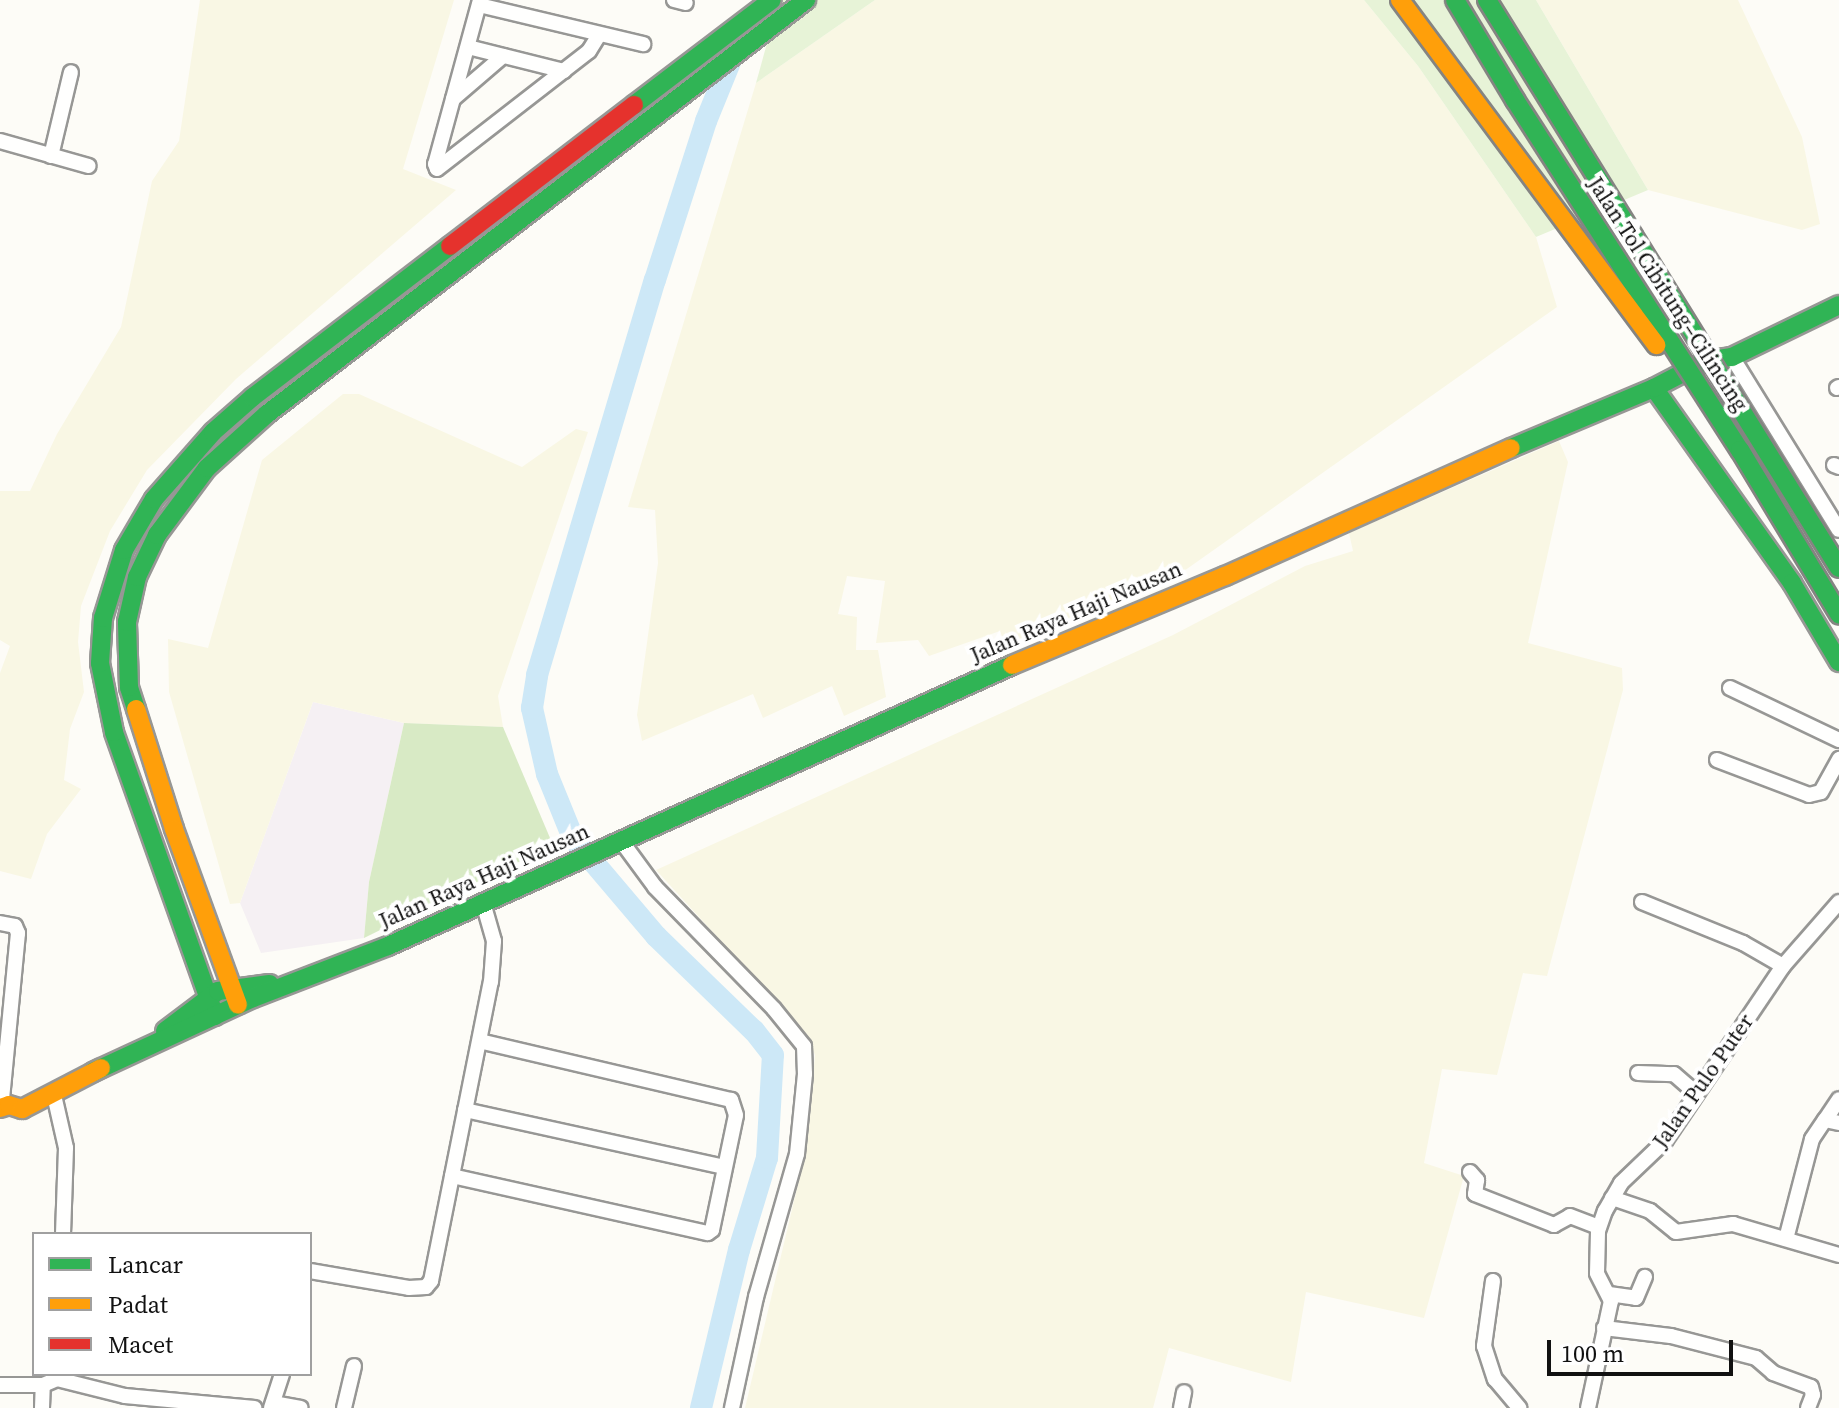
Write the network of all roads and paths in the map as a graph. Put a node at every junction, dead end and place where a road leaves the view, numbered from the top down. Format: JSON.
{"nodes":[{"id":1,"x":772,"y":0,"type":"edge"},
{"id":2,"x":806,"y":0,"type":"edge"},
{"id":3,"x":1400,"y":0,"type":"edge"},
{"id":4,"x":1455,"y":0,"type":"edge"},
{"id":5,"x":1487,"y":0,"type":"edge"},
{"id":6,"x":479,"y":2,"type":"edge"},
{"id":7,"x":599,"y":35,"type":"junction"},
{"id":8,"x":643,"y":44,"type":"dead end"},
{"id":9,"x":468,"y":47,"type":"junction"},
{"id":10,"x":503,"y":56,"type":"junction"},
{"id":11,"x":564,"y":71,"type":"junction"},
{"id":12,"x":71,"y":72,"type":"dead end"},
{"id":13,"x":453,"y":99,"type":"junction"},
{"id":14,"x":0,"y":141,"type":"edge"},
{"id":15,"x":51,"y":156,"type":"junction"},
{"id":16,"x":89,"y":166,"type":"dead end"},
{"id":17,"x":1839,"y":305,"type":"edge"},
{"id":18,"x":1732,"y":357,"type":"junction"},
{"id":19,"x":1654,"y":388,"type":"junction"},
{"id":20,"x":1740,"y":450,"type":"junction"},
{"id":21,"x":1839,"y":530,"type":"edge"},
{"id":22,"x":1839,"y":568,"type":"edge"},
{"id":23,"x":1839,"y":614,"type":"edge"},
{"id":24,"x":1839,"y":662,"type":"edge"},
{"id":25,"x":1730,"y":688,"type":"dead end"},
{"id":26,"x":1839,"y":740,"type":"edge"},
{"id":27,"x":1839,"y":759,"type":"edge"},
{"id":28,"x":1717,"y":760,"type":"dead end"},
{"id":29,"x":618,"y":843,"type":"junction"},
{"id":30,"x":1642,"y":902,"type":"dead end"},
{"id":31,"x":1839,"y":902,"type":"edge"},
{"id":32,"x":483,"y":903,"type":"junction"},
{"id":33,"x":0,"y":923,"type":"edge"},
{"id":34,"x":1783,"y":966,"type":"junction"},
{"id":35,"x":208,"y":996,"type":"junction"},
{"id":36,"x":235,"y":996,"type":"junction"},
{"id":37,"x":215,"y":1016,"type":"junction"},
{"id":38,"x":480,"y":1041,"type":"junction"},
{"id":39,"x":93,"y":1072,"type":"junction"},
{"id":40,"x":1638,"y":1073,"type":"dead end"},
{"id":41,"x":1695,"y":1092,"type":"junction"},
{"id":42,"x":53,"y":1096,"type":"junction"},
{"id":43,"x":1839,"y":1099,"type":"edge"},
{"id":44,"x":0,"y":1108,"type":"edge"},
{"id":45,"x":465,"y":1110,"type":"junction"},
{"id":46,"x":1832,"y":1122,"type":"edge"},
{"id":47,"x":724,"y":1167,"type":"junction"},
{"id":48,"x":1470,"y":1172,"type":"dead end"},
{"id":49,"x":452,"y":1176,"type":"junction"},
{"id":50,"x":1612,"y":1198,"type":"junction"},
{"id":51,"x":1599,"y":1227,"type":"junction"},
{"id":52,"x":63,"y":1232,"type":"edge"},
{"id":53,"x":1786,"y":1239,"type":"junction"},
{"id":54,"x":1839,"y":1255,"type":"edge"},
{"id":55,"x":312,"y":1271,"type":"edge"},
{"id":56,"x":1645,"y":1277,"type":"dead end"},
{"id":57,"x":1493,"y":1281,"type":"dead end"},
{"id":58,"x":1609,"y":1294,"type":"junction"},
{"id":59,"x":1604,"y":1328,"type":"junction"},
{"id":60,"x":354,"y":1366,"type":"dead end"},
{"id":61,"x":281,"y":1376,"type":"edge"},
{"id":62,"x":57,"y":1377,"type":"edge"},
{"id":63,"x":0,"y":1385,"type":"edge"},
{"id":64,"x":43,"y":1385,"type":"junction"},
{"id":65,"x":1184,"y":1392,"type":"dead end"},
{"id":66,"x":172,"y":1403,"type":"edge"},
{"id":67,"x":272,"y":1405,"type":"edge"},
{"id":68,"x":42,"y":1408,"type":"edge"},
{"id":69,"x":254,"y":1408,"type":"edge"},
{"id":70,"x":301,"y":1408,"type":"edge"},
{"id":71,"x":344,"y":1408,"type":"edge"},
{"id":72,"x":732,"y":1408,"type":"edge"},
{"id":73,"x":1181,"y":1408,"type":"edge"},
{"id":74,"x":1519,"y":1408,"type":"edge"},
{"id":75,"x":1588,"y":1408,"type":"edge"},
{"id":76,"x":1808,"y":1408,"type":"edge"}],
"edges":[{"from":1,"to":35,"type":"main road"},
{"from":2,"to":36,"type":"main road"},
{"from":3,"to":20,"type":"main road","bridge":true},
{"from":4,"to":20,"type":"main road","name":"Jalan Tol Cibitung–Cilincing","bridge":true},
{"from":5,"to":22,"type":"main road","name":"Jalan Tol Cibitung–Cilincing","bridge":true},
{"from":6,"to":7,"type":"street"},
{"from":6,"to":9,"type":"street"},
{"from":7,"to":8,"type":"street"},
{"from":7,"to":11,"type":"street"},
{"from":9,"to":10,"type":"street"},
{"from":9,"to":13,"type":"street"},
{"from":10,"to":11,"type":"street"},
{"from":10,"to":13,"type":"street"},
{"from":11,"to":13,"type":"street"},
{"from":12,"to":15,"type":"street"},
{"from":14,"to":15,"type":"street"},
{"from":15,"to":16,"type":"street"},
{"from":17,"to":18,"type":"main road","name":"Jalan Raya Haji Nausan"},
{"from":18,"to":19,"type":"main road","name":"Jalan Raya Haji Nausan"},
{"from":18,"to":21,"type":"street"},
{"from":19,"to":24,"type":"main road"},
{"from":19,"to":29,"type":"main road","name":"Jalan Raya Haji Nausan"},
{"from":20,"to":23,"type":"main road","name":"Jalan Tol Cibitung–Cilincing","bridge":true},
{"from":25,"to":26,"type":"street"},
{"from":27,"to":28,"type":"street"},
{"from":29,"to":32,"type":"main road","name":"Jalan Raya Haji Nausan"},
{"from":29,"to":72,"type":"street"},
{"from":30,"to":34,"type":"street"},
{"from":31,"to":34,"type":"street","name":"Jalan Pulo Puter"},
{"from":32,"to":36,"type":"main road","name":"Jalan Raya Haji Nausan"},
{"from":32,"to":38,"type":"street"},
{"from":33,"to":44,"type":"street"},
{"from":34,"to":41,"type":"street","name":"Jalan Pulo Puter"},
{"from":35,"to":36,"type":"main road","name":"Jalan Raya Haji Nausan"},
{"from":35,"to":37,"type":"main road"},
{"from":35,"to":39,"type":"main road","name":"Jalan Raya Haji Nausan"},
{"from":36,"to":37,"type":"main road","name":"Jalan Raya Haji Nausan"},
{"from":37,"to":39,"type":"main road","name":"Jalan Raya Haji Nausan"},
{"from":38,"to":45,"type":"street"},
{"from":38,"to":47,"type":"street"},
{"from":39,"to":42,"type":"main road","name":"Jalan Raya Haji Nausan"},
{"from":40,"to":41,"type":"street"},
{"from":41,"to":50,"type":"street","name":"Jalan Pulo Puter"},
{"from":42,"to":44,"type":"main road","name":"Jalan Raya Haji Nausan"},
{"from":42,"to":52,"type":"street"},
{"from":43,"to":46,"type":"street"},
{"from":45,"to":47,"type":"street"},
{"from":45,"to":49,"type":"street"},
{"from":46,"to":53,"type":"street"},
{"from":47,"to":49,"type":"street"},
{"from":48,"to":51,"type":"street"},
{"from":49,"to":55,"type":"street"},
{"from":50,"to":51,"type":"street","name":"Jalan Pulo Puter"},
{"from":50,"to":53,"type":"street"},
{"from":51,"to":58,"type":"street","name":"Jalan Pulo Puter"},
{"from":53,"to":54,"type":"street"},
{"from":56,"to":58,"type":"street"},
{"from":57,"to":74,"type":"street"},
{"from":58,"to":59,"type":"street","name":"Jalan Pulo Puter"},
{"from":59,"to":75,"type":"street","name":"Jalan Pulo Puter"},
{"from":59,"to":76,"type":"street"},
{"from":60,"to":71,"type":"street"},
{"from":61,"to":67,"type":"street"},
{"from":62,"to":64,"type":"street"},
{"from":62,"to":66,"type":"street"},
{"from":63,"to":64,"type":"street"},
{"from":64,"to":68,"type":"street"},
{"from":65,"to":73,"type":"street"},
{"from":66,"to":69,"type":"street"},
{"from":67,"to":70,"type":"street"}]}
